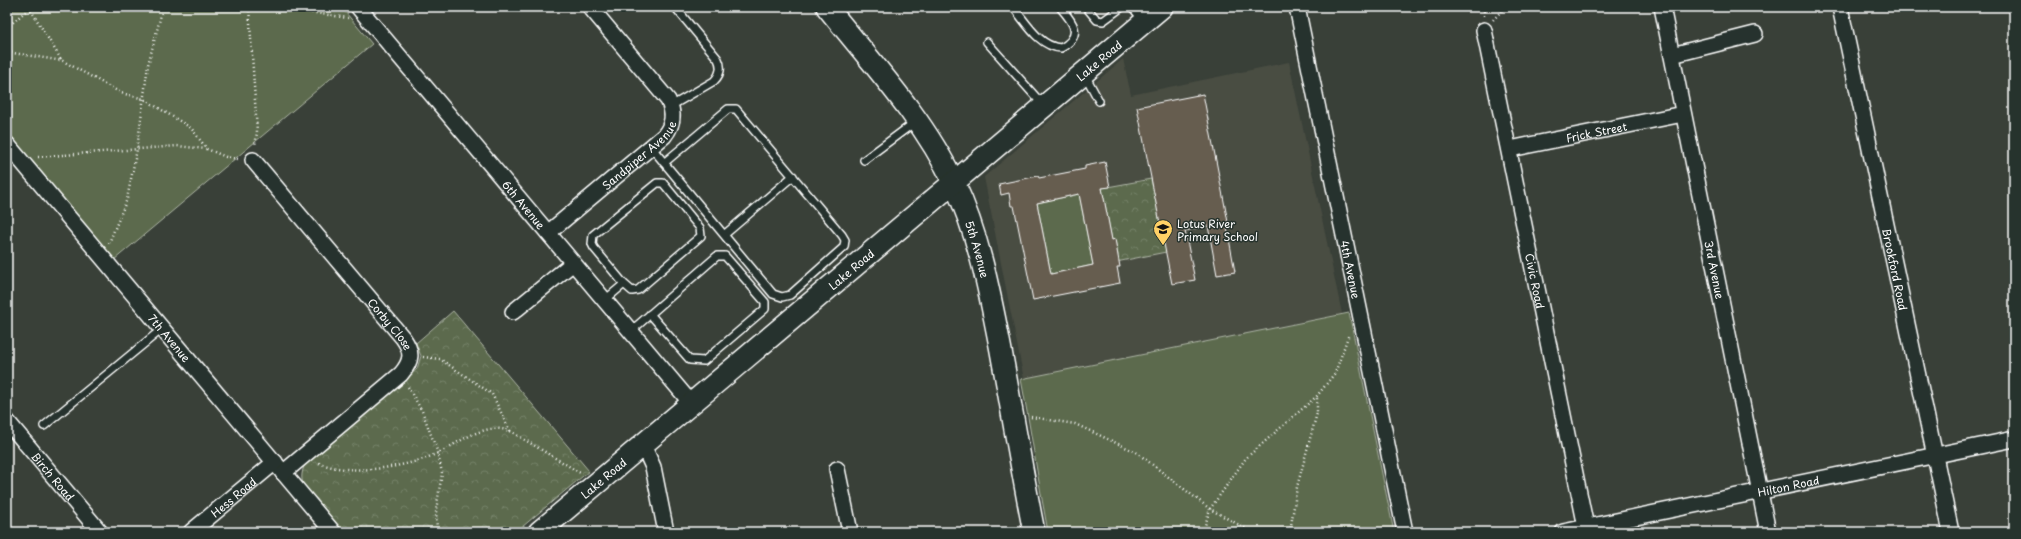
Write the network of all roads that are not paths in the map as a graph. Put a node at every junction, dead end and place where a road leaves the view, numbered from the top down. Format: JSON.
{"nodes":[{"id":1,"x":358,"y":7,"type":"edge"},
{"id":2,"x":590,"y":7,"type":"edge"},
{"id":3,"x":675,"y":7,"type":"edge"},
{"id":4,"x":827,"y":7,"type":"edge"},
{"id":5,"x":1013,"y":7,"type":"edge"},
{"id":6,"x":1060,"y":7,"type":"edge"},
{"id":7,"x":1086,"y":7,"type":"edge"},
{"id":8,"x":1122,"y":7,"type":"edge"},
{"id":9,"x":1162,"y":7,"type":"edge"},
{"id":10,"x":1297,"y":7,"type":"edge"},
{"id":11,"x":1662,"y":7,"type":"edge"},
{"id":12,"x":1840,"y":7,"type":"edge"},
{"id":13,"x":1138,"y":14,"type":"edge"},
{"id":14,"x":1484,"y":30,"type":"dead end"},
{"id":15,"x":1756,"y":34,"type":"dead end"},
{"id":16,"x":987,"y":42,"type":"dead end"},
{"id":17,"x":1672,"y":55,"type":"junction"},
{"id":18,"x":1084,"y":73,"type":"junction"},
{"id":19,"x":1099,"y":100,"type":"dead end"},
{"id":20,"x":671,"y":106,"type":"junction"},
{"id":21,"x":1044,"y":106,"type":"junction"},
{"id":22,"x":1683,"y":114,"type":"junction"},
{"id":23,"x":916,"y":120,"type":"junction"},
{"id":24,"x":7,"y":144,"type":"edge"},
{"id":25,"x":651,"y":147,"type":"junction"},
{"id":26,"x":1510,"y":149,"type":"junction"},
{"id":27,"x":253,"y":160,"type":"road end"},
{"id":28,"x":864,"y":160,"type":"dead end"},
{"id":29,"x":664,"y":163,"type":"junction"},
{"id":30,"x":793,"y":176,"type":"junction"},
{"id":31,"x":954,"y":181,"type":"junction"},
{"id":32,"x":548,"y":233,"type":"junction"},
{"id":33,"x":724,"y":235,"type":"junction"},
{"id":34,"x":573,"y":263,"type":"junction"},
{"id":35,"x":624,"y":284,"type":"junction"},
{"id":36,"x":605,"y":300,"type":"junction"},
{"id":37,"x":513,"y":312,"type":"dead end"},
{"id":38,"x":650,"y":314,"type":"junction"},
{"id":39,"x":162,"y":329,"type":"junction"},
{"id":40,"x":631,"y":331,"type":"junction"},
{"id":41,"x":691,"y":403,"type":"junction"},
{"id":42,"x":7,"y":421,"type":"edge"},
{"id":43,"x":44,"y":426,"type":"dead end"},
{"id":44,"x":2014,"y":439,"type":"edge"},
{"id":45,"x":643,"y":445,"type":"junction"},
{"id":46,"x":1935,"y":454,"type":"junction"},
{"id":47,"x":279,"y":467,"type":"junction"},
{"id":48,"x":837,"y":469,"type":"dead end"},
{"id":49,"x":1760,"y":492,"type":"junction"},
{"id":50,"x":1586,"y":530,"type":"edge"},
{"id":51,"x":100,"y":532,"type":"edge"},
{"id":52,"x":191,"y":532,"type":"edge"},
{"id":53,"x":333,"y":532,"type":"edge"},
{"id":54,"x":540,"y":532,"type":"edge"},
{"id":55,"x":666,"y":532,"type":"edge"},
{"id":56,"x":850,"y":532,"type":"edge"},
{"id":57,"x":1034,"y":532,"type":"edge"},
{"id":58,"x":1404,"y":532,"type":"edge"},
{"id":59,"x":1563,"y":532,"type":"edge"},
{"id":60,"x":1768,"y":532,"type":"edge"},
{"id":61,"x":1951,"y":532,"type":"edge"}],
"edges":[{"from":1,"to":32,"type":"street","name":"6th Avenue"},
{"from":2,"to":20,"type":"street","name":"Sandpiper Avenue"},
{"from":3,"to":20,"type":"lane"},
{"from":4,"to":23,"type":"street","name":"5th Avenue"},
{"from":5,"to":6,"type":"lane"},
{"from":7,"to":8,"type":"lane"},
{"from":9,"to":13,"type":"street","name":"Lake Road"},
{"from":10,"to":58,"type":"street","name":"4th Avenue"},
{"from":11,"to":17,"type":"street","name":"3rd Avenue"},
{"from":12,"to":46,"type":"street","name":"Brookford Road"},
{"from":13,"to":18,"type":"street","name":"Lake Road"},
{"from":14,"to":26,"type":"street","name":"Civic Road"},
{"from":15,"to":17,"type":"street"},
{"from":16,"to":21,"type":"lane"},
{"from":17,"to":22,"type":"street","name":"3rd Avenue"},
{"from":18,"to":19,"type":"lane"},
{"from":18,"to":21,"type":"street","name":"Lake Road"},
{"from":20,"to":25,"type":"street","name":"Sandpiper Avenue"},
{"from":21,"to":31,"type":"street","name":"Lake Road"},
{"from":22,"to":26,"type":"street","name":"Frick Street"},
{"from":22,"to":49,"type":"street","name":"3rd Avenue"},
{"from":23,"to":28,"type":"lane"},
{"from":23,"to":31,"type":"street","name":"5th Avenue"},
{"from":24,"to":39,"type":"street","name":"7th Avenue"},
{"from":25,"to":29,"type":"lane"},
{"from":25,"to":32,"type":"street","name":"Sandpiper Avenue"},
{"from":26,"to":50,"type":"street","name":"Civic Road"},
{"from":27,"to":47,"type":"street","name":"Corby Close"},
{"from":29,"to":30,"type":"lane"},
{"from":29,"to":33,"type":"lane"},
{"from":30,"to":33,"type":"lane"},
{"from":30,"to":33,"type":"lane"},
{"from":31,"to":41,"type":"street","name":"Lake Road"},
{"from":31,"to":57,"type":"street","name":"5th Avenue"},
{"from":32,"to":34,"type":"street","name":"6th Avenue"},
{"from":34,"to":36,"type":"street","name":"6th Avenue"},
{"from":34,"to":37,"type":"street"},
{"from":35,"to":35,"type":"lane"},
{"from":35,"to":36,"type":"lane"},
{"from":36,"to":40,"type":"street","name":"6th Avenue"},
{"from":38,"to":38,"type":"lane"},
{"from":38,"to":40,"type":"lane"},
{"from":39,"to":43,"type":"lane"},
{"from":39,"to":47,"type":"street","name":"7th Avenue"},
{"from":40,"to":41,"type":"street","name":"6th Avenue"},
{"from":41,"to":45,"type":"street","name":"Lake Road"},
{"from":42,"to":51,"type":"street","name":"Birch Road"},
{"from":44,"to":46,"type":"street","name":"Hilton Road"},
{"from":45,"to":54,"type":"street","name":"Lake Road"},
{"from":45,"to":55,"type":"street"},
{"from":46,"to":49,"type":"street","name":"Hilton Road"},
{"from":46,"to":61,"type":"street","name":"Brookford Road"},
{"from":47,"to":52,"type":"street","name":"Hess Road"},
{"from":47,"to":53,"type":"street","name":"7th Avenue"},
{"from":48,"to":56,"type":"street"},
{"from":49,"to":50,"type":"street","name":"Hilton Road"},
{"from":49,"to":60,"type":"street","name":"3rd Avenue"},
{"from":50,"to":59,"type":"street","name":"Hilton Road"}]}
